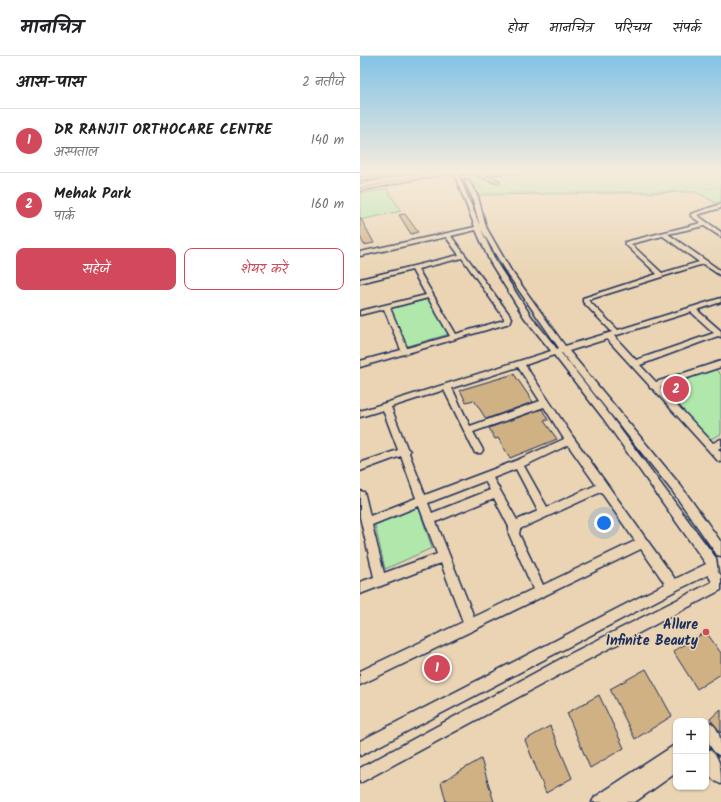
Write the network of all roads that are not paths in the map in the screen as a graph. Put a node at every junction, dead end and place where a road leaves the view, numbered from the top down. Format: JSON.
{"nodes":[{"id":1,"x":470,"y":206,"type":"edge"},
{"id":2,"x":721,"y":206,"type":"edge"},
{"id":3,"x":704,"y":224,"type":"junction"},
{"id":4,"x":480,"y":228,"type":"junction"},
{"id":5,"x":664,"y":234,"type":"junction"},
{"id":6,"x":721,"y":234,"type":"edge"},
{"id":7,"x":448,"y":235,"type":"junction"},
{"id":8,"x":360,"y":254,"type":"edge"},
{"id":9,"x":463,"y":256,"type":"junction"},
{"id":10,"x":705,"y":262,"type":"junction"},
{"id":11,"x":414,"y":268,"type":"junction"},
{"id":12,"x":721,"y":274,"type":"edge"},
{"id":13,"x":661,"y":275,"type":"junction"},
{"id":14,"x":360,"y":281,"type":"edge"},
{"id":15,"x":429,"y":296,"type":"junction"},
{"id":16,"x":720,"y":302,"type":"edge"},
{"id":17,"x":386,"y":306,"type":"junction"},
{"id":18,"x":692,"y":309,"type":"junction"},
{"id":19,"x":360,"y":313,"type":"edge"},
{"id":20,"x":612,"y":334,"type":"junction"},
{"id":21,"x":720,"y":334,"type":"edge"},
{"id":22,"x":454,"y":337,"type":"junction"},
{"id":23,"x":564,"y":350,"type":"junction"},
{"id":24,"x":405,"y":351,"type":"junction"},
{"id":25,"x":555,"y":353,"type":"junction"},
{"id":26,"x":360,"y":364,"type":"edge"},
{"id":27,"x":520,"y":364,"type":"junction"},
{"id":28,"x":634,"y":364,"type":"junction"},
{"id":29,"x":718,"y":365,"type":"edge"},
{"id":30,"x":721,"y":373,"type":"edge"},
{"id":31,"x":653,"y":386,"type":"junction"},
{"id":32,"x":447,"y":387,"type":"junction"},
{"id":33,"x":545,"y":403,"type":"junction"},
{"id":34,"x":386,"y":406,"type":"junction"},
{"id":35,"x":360,"y":414,"type":"edge"},
{"id":36,"x":468,"y":430,"type":"junction"},
{"id":37,"x":570,"y":440,"type":"junction"},
{"id":38,"x":721,"y":443,"type":"edge"},
{"id":39,"x":712,"y":448,"type":"junction"},
{"id":40,"x":478,"y":450,"type":"dead end"},
{"id":41,"x":405,"y":451,"type":"junction"},
{"id":42,"x":721,"y":458,"type":"edge"},
{"id":43,"x":518,"y":464,"type":"junction"},
{"id":44,"x":360,"y":467,"type":"edge"},
{"id":45,"x":487,"y":476,"type":"junction"},
{"id":46,"x":604,"y":487,"type":"junction"},
{"id":47,"x":496,"y":492,"type":"junction"},
{"id":48,"x":360,"y":495,"type":"edge"},
{"id":49,"x":422,"y":500,"type":"junction"},
{"id":50,"x":544,"y":512,"type":"junction"},
{"id":51,"x":430,"y":519,"type":"junction"},
{"id":52,"x":367,"y":522,"type":"junction"},
{"id":53,"x":515,"y":527,"type":"junction"},
{"id":54,"x":642,"y":543,"type":"junction"},
{"id":55,"x":721,"y":552,"type":"edge"},
{"id":56,"x":444,"y":557,"type":"junction"},
{"id":57,"x":715,"y":562,"type":"edge"},
{"id":58,"x":380,"y":579,"type":"junction"},
{"id":59,"x":721,"y":583,"type":"edge"},
{"id":60,"x":674,"y":586,"type":"junction"},
{"id":61,"x":360,"y":588,"type":"edge"},
{"id":62,"x":540,"y":592,"type":"junction"},
{"id":63,"x":470,"y":624,"type":"junction"},
{"id":64,"x":360,"y":678,"type":"edge"},
{"id":65,"x":709,"y":729,"type":"edge"},
{"id":66,"x":360,"y":749,"type":"edge"},
{"id":67,"x":721,"y":749,"type":"edge"},
{"id":68,"x":673,"y":753,"type":"edge"},
{"id":69,"x":709,"y":759,"type":"edge"},
{"id":70,"x":673,"y":766,"type":"edge"},
{"id":71,"x":360,"y":776,"type":"edge"},
{"id":72,"x":721,"y":777,"type":"edge"},
{"id":73,"x":600,"y":802,"type":"edge"},
{"id":74,"x":622,"y":802,"type":"edge"}],
"edges":[{"from":1,"to":4,"type":"street"},
{"from":2,"to":3,"type":"street"},
{"from":3,"to":5,"type":"street"},
{"from":3,"to":6,"type":"street"},
{"from":4,"to":7,"type":"street"},
{"from":4,"to":23,"type":"street"},
{"from":4,"to":25,"type":"street"},
{"from":5,"to":10,"type":"street"},
{"from":5,"to":13,"type":"street"},
{"from":7,"to":8,"type":"street"},
{"from":7,"to":9,"type":"street"},
{"from":9,"to":11,"type":"street"},
{"from":9,"to":22,"type":"street"},
{"from":10,"to":12,"type":"street"},
{"from":10,"to":13,"type":"street"},
{"from":11,"to":14,"type":"street"},
{"from":11,"to":15,"type":"street"},
{"from":13,"to":20,"type":"street"},
{"from":15,"to":17,"type":"street"},
{"from":15,"to":22,"type":"street"},
{"from":16,"to":18,"type":"street"},
{"from":17,"to":19,"type":"street"},
{"from":17,"to":24,"type":"street"},
{"from":18,"to":20,"type":"street"},
{"from":18,"to":21,"type":"street"},
{"from":20,"to":23,"type":"street"},
{"from":20,"to":28,"type":"street"},
{"from":21,"to":28,"type":"street"},
{"from":22,"to":24,"type":"street"},
{"from":23,"to":25,"type":"street"},
{"from":23,"to":55,"type":"street"},
{"from":24,"to":26,"type":"street"},
{"from":25,"to":27,"type":"street"},
{"from":25,"to":57,"type":"street"},
{"from":27,"to":32,"type":"street"},
{"from":27,"to":33,"type":"street"},
{"from":28,"to":31,"type":"street"},
{"from":29,"to":30,"type":"street"},
{"from":29,"to":31,"type":"street"},
{"from":31,"to":39,"type":"street"},
{"from":32,"to":34,"type":"street"},
{"from":32,"to":36,"type":"street"},
{"from":33,"to":36,"type":"street"},
{"from":33,"to":37,"type":"street"},
{"from":34,"to":35,"type":"street"},
{"from":34,"to":41,"type":"street"},
{"from":36,"to":40,"type":"street"},
{"from":37,"to":43,"type":"street"},
{"from":37,"to":46,"type":"street"},
{"from":38,"to":39,"type":"street"},
{"from":39,"to":42,"type":"street"},
{"from":41,"to":44,"type":"street"},
{"from":41,"to":49,"type":"street"},
{"from":43,"to":45,"type":"street"},
{"from":43,"to":50,"type":"street"},
{"from":45,"to":47,"type":"street"},
{"from":45,"to":49,"type":"street"},
{"from":46,"to":50,"type":"street"},
{"from":46,"to":54,"type":"street"},
{"from":47,"to":51,"type":"street"},
{"from":47,"to":53,"type":"street"},
{"from":48,"to":52,"type":"street"},
{"from":49,"to":51,"type":"street"},
{"from":49,"to":52,"type":"street"},
{"from":50,"to":53,"type":"street"},
{"from":51,"to":56,"type":"street"},
{"from":52,"to":58,"type":"street"},
{"from":53,"to":62,"type":"street"},
{"from":54,"to":60,"type":"street"},
{"from":54,"to":62,"type":"street"},
{"from":56,"to":58,"type":"street"},
{"from":56,"to":63,"type":"street"},
{"from":57,"to":59,"type":"street"},
{"from":57,"to":60,"type":"street"},
{"from":58,"to":61,"type":"street"},
{"from":59,"to":71,"type":"street"},
{"from":60,"to":66,"type":"street"},
{"from":62,"to":63,"type":"street"},
{"from":63,"to":64,"type":"street"},
{"from":65,"to":67,"type":"street"},
{"from":68,"to":73,"type":"street"},
{"from":69,"to":72,"type":"street"},
{"from":70,"to":74,"type":"street"}]}
